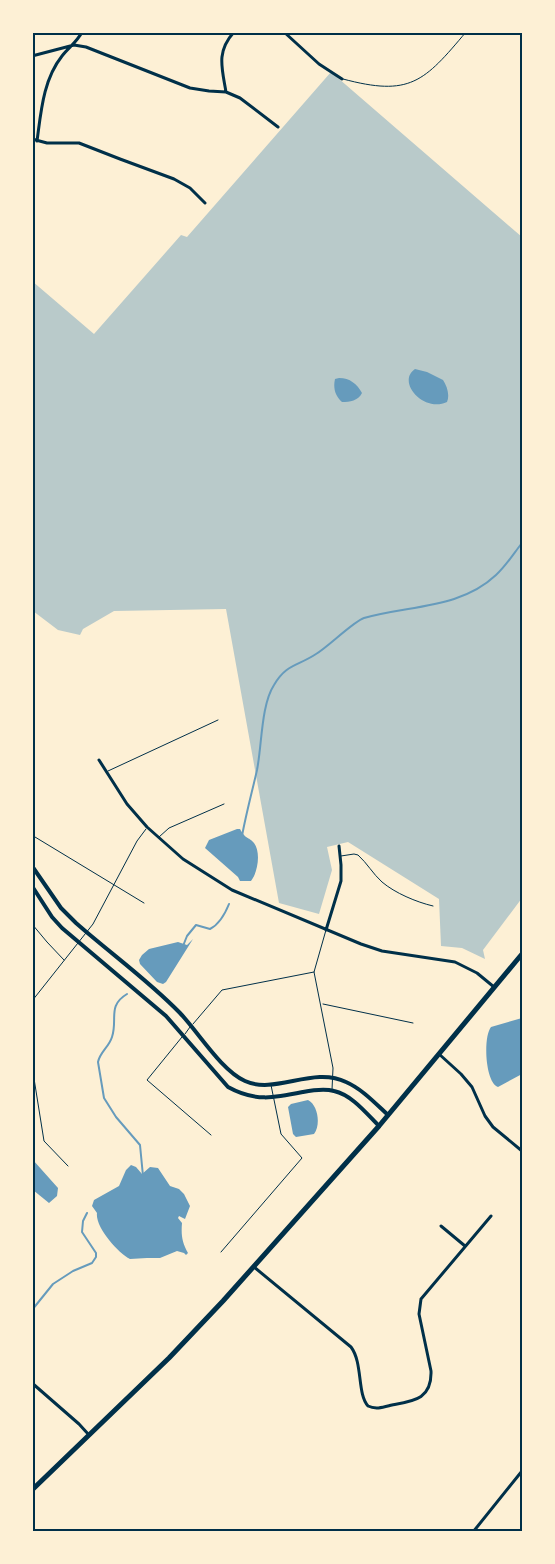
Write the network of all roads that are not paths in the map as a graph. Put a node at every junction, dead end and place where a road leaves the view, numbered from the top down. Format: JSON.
{"nodes":[{"id":1,"x":82,"y":32,"type":"edge"},
{"id":2,"x":234,"y":32,"type":"edge"},
{"id":3,"x":284,"y":32,"type":"edge"},
{"id":4,"x":466,"y":32,"type":"edge"},
{"id":5,"x":74,"y":45,"type":"junction"},
{"id":6,"x":32,"y":56,"type":"edge"},
{"id":7,"x":342,"y":79,"type":"joint"},
{"id":8,"x":226,"y":92,"type":"junction"},
{"id":9,"x":278,"y":127,"type":"dead end"},
{"id":10,"x":32,"y":139,"type":"edge"},
{"id":11,"x":37,"y":141,"type":"junction"},
{"id":12,"x":205,"y":203,"type":"dead end"},
{"id":13,"x":218,"y":720,"type":"dead end"},
{"id":14,"x":99,"y":760,"type":"dead end"},
{"id":15,"x":106,"y":772,"type":"junction"},
{"id":16,"x":224,"y":804,"type":"dead end"},
{"id":17,"x":147,"y":827,"type":"junction"},
{"id":18,"x":32,"y":834,"type":"edge"},
{"id":19,"x":158,"y":838,"type":"junction"},
{"id":20,"x":339,"y":846,"type":"dead end"},
{"id":21,"x":340,"y":856,"type":"junction"},
{"id":22,"x":32,"y":866,"type":"edge"},
{"id":23,"x":114,"y":884,"type":"junction"},
{"id":24,"x":32,"y":886,"type":"edge"},
{"id":25,"x":144,"y":903,"type":"dead end"},
{"id":26,"x":432,"y":906,"type":"dead end"},
{"id":27,"x":32,"y":924,"type":"edge"},
{"id":28,"x":326,"y":930,"type":"junction"},
{"id":29,"x":86,"y":933,"type":"junction"},
{"id":30,"x":79,"y":942,"type":"junction"},
{"id":31,"x":522,"y":954,"type":"edge"},
{"id":32,"x":65,"y":960,"type":"junction"},
{"id":33,"x":314,"y":972,"type":"junction"},
{"id":34,"x":494,"y":987,"type":"junction"},
{"id":35,"x":32,"y":1001,"type":"edge"},
{"id":36,"x":322,"y":1004,"type":"junction"},
{"id":37,"x":413,"y":1023,"type":"dead end"},
{"id":38,"x":192,"y":1026,"type":"junction"},
{"id":39,"x":183,"y":1035,"type":"junction"},
{"id":40,"x":439,"y":1054,"type":"junction"},
{"id":41,"x":32,"y":1066,"type":"edge"},
{"id":42,"x":333,"y":1078,"type":"junction"},
{"id":43,"x":271,"y":1084,"type":"junction"},
{"id":44,"x":332,"y":1090,"type":"junction"},
{"id":45,"x":274,"y":1098,"type":"junction"},
{"id":46,"x":388,"y":1114,"type":"junction"},
{"id":47,"x":379,"y":1126,"type":"junction"},
{"id":48,"x":210,"y":1135,"type":"dead end"},
{"id":49,"x":522,"y":1151,"type":"edge"},
{"id":50,"x":68,"y":1166,"type":"dead end"},
{"id":51,"x":491,"y":1216,"type":"dead end"},
{"id":52,"x":441,"y":1226,"type":"dead end"},
{"id":53,"x":465,"y":1246,"type":"junction"},
{"id":54,"x":221,"y":1252,"type":"dead end"},
{"id":55,"x":254,"y":1266,"type":"junction"},
{"id":56,"x":32,"y":1383,"type":"edge"},
{"id":57,"x":89,"y":1435,"type":"junction"},
{"id":58,"x":522,"y":1471,"type":"edge"},
{"id":59,"x":32,"y":1490,"type":"edge"},
{"id":60,"x":473,"y":1532,"type":"edge"}],
"edges":[{"from":1,"to":5,"type":"street"},
{"from":2,"to":8,"type":"street"},
{"from":3,"to":7,"type":"street"},
{"from":4,"to":7,"type":"lane"},
{"from":5,"to":6,"type":"street"},
{"from":5,"to":8,"type":"street"},
{"from":5,"to":11,"type":"street"},
{"from":8,"to":9,"type":"street"},
{"from":10,"to":11,"type":"street"},
{"from":11,"to":12,"type":"street"},
{"from":13,"to":15,"type":"lane"},
{"from":14,"to":15,"type":"street"},
{"from":15,"to":17,"type":"street"},
{"from":16,"to":19,"type":"lane"},
{"from":17,"to":19,"type":"street"},
{"from":17,"to":23,"type":"lane"},
{"from":18,"to":23,"type":"lane"},
{"from":19,"to":28,"type":"street"},
{"from":20,"to":21,"type":"street"},
{"from":21,"to":26,"type":"lane"},
{"from":21,"to":28,"type":"street"},
{"from":22,"to":29,"type":"street"},
{"from":23,"to":25,"type":"lane"},
{"from":23,"to":29,"type":"lane"},
{"from":24,"to":30,"type":"street"},
{"from":27,"to":32,"type":"lane"},
{"from":28,"to":33,"type":"lane"},
{"from":28,"to":34,"type":"street"},
{"from":29,"to":30,"type":"lane"},
{"from":29,"to":38,"type":"street"},
{"from":30,"to":32,"type":"lane"},
{"from":30,"to":39,"type":"street"},
{"from":31,"to":34,"type":"main road"},
{"from":32,"to":35,"type":"lane"},
{"from":33,"to":36,"type":"lane"},
{"from":33,"to":38,"type":"lane"},
{"from":34,"to":40,"type":"main road"},
{"from":36,"to":37,"type":"lane"},
{"from":36,"to":42,"type":"lane"},
{"from":38,"to":39,"type":"lane"},
{"from":38,"to":43,"type":"street"},
{"from":39,"to":45,"type":"street"},
{"from":39,"to":48,"type":"lane"},
{"from":40,"to":46,"type":"main road"},
{"from":40,"to":49,"type":"street"},
{"from":41,"to":50,"type":"lane"},
{"from":42,"to":43,"type":"street"},
{"from":42,"to":44,"type":"lane"},
{"from":42,"to":46,"type":"street"},
{"from":43,"to":45,"type":"lane"},
{"from":44,"to":45,"type":"street"},
{"from":44,"to":47,"type":"street"},
{"from":45,"to":54,"type":"lane"},
{"from":46,"to":47,"type":"main road"},
{"from":47,"to":55,"type":"main road"},
{"from":51,"to":53,"type":"street"},
{"from":52,"to":53,"type":"street"},
{"from":53,"to":55,"type":"street"},
{"from":55,"to":57,"type":"main road"},
{"from":56,"to":57,"type":"street"},
{"from":57,"to":59,"type":"main road"},
{"from":58,"to":60,"type":"street"}]}
